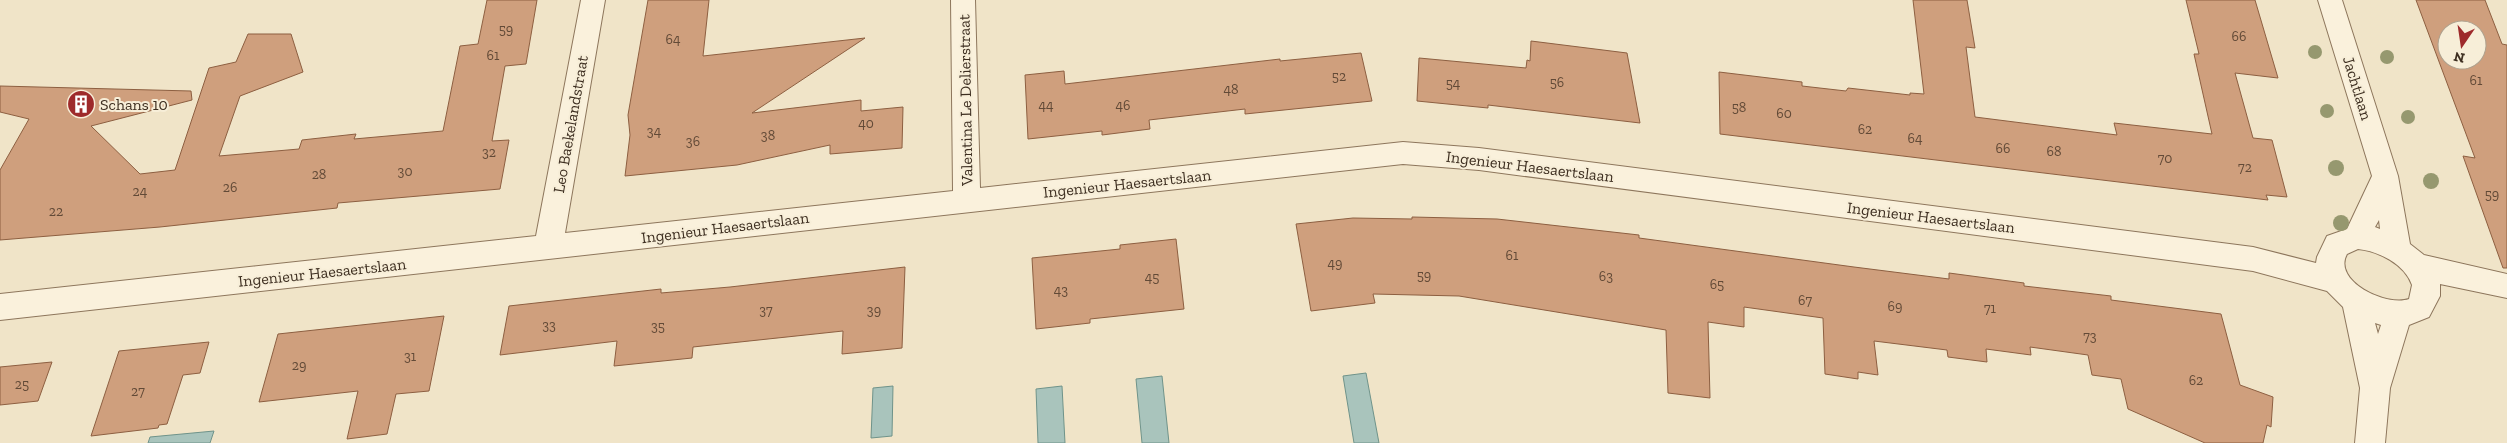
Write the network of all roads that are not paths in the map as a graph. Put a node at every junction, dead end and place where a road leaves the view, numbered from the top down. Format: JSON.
{"nodes":[{"id":1,"x":593,"y":0,"type":"edge"},
{"id":2,"x":963,"y":0,"type":"edge"},
{"id":3,"x":2330,"y":0,"type":"edge"},
{"id":4,"x":2385,"y":176,"type":"junction"},
{"id":5,"x":967,"y":200,"type":"junction"},
{"id":6,"x":2357,"y":237,"type":"junction"},
{"id":7,"x":548,"y":248,"type":"junction"},
{"id":8,"x":2406,"y":258,"type":"junction"},
{"id":9,"x":2341,"y":280,"type":"junction"},
{"id":10,"x":2507,"y":286,"type":"edge"},
{"id":11,"x":2507,"y":291,"type":"edge"},
{"id":12,"x":2426,"y":293,"type":"junction"},
{"id":13,"x":0,"y":307,"type":"edge"},
{"id":14,"x":2398,"y":315,"type":"junction"},
{"id":15,"x":2375,"y":388,"type":"junction"},
{"id":16,"x":2370,"y":443,"type":"edge"}],
"edges":[{"from":1,"to":7,"type":"street","name":"Leo Baekelandstraat"},
{"from":2,"to":5,"type":"street","name":"Valentina Le Delierstraat"},
{"from":3,"to":4,"type":"street","name":"Jachtlaan"},
{"from":4,"to":6,"type":"street"},
{"from":4,"to":8,"type":"street","name":"Jachtlaan"},
{"from":5,"to":7,"type":"street","name":"Ingenieur Haesaertslaan"},
{"from":5,"to":9,"type":"street","name":"Ingenieur Haesaertslaan"},
{"from":6,"to":8,"type":"street"},
{"from":6,"to":9,"type":"street"},
{"from":7,"to":13,"type":"street","name":"Ingenieur Haesaertslaan"},
{"from":8,"to":10,"type":"street"},
{"from":8,"to":12,"type":"street","name":"Jachtlaan"},
{"from":9,"to":14,"type":"street"},
{"from":9,"to":15,"type":"street"},
{"from":11,"to":12,"type":"street"},
{"from":12,"to":14,"type":"street"},
{"from":14,"to":15,"type":"street"},
{"from":15,"to":16,"type":"street"}]}
